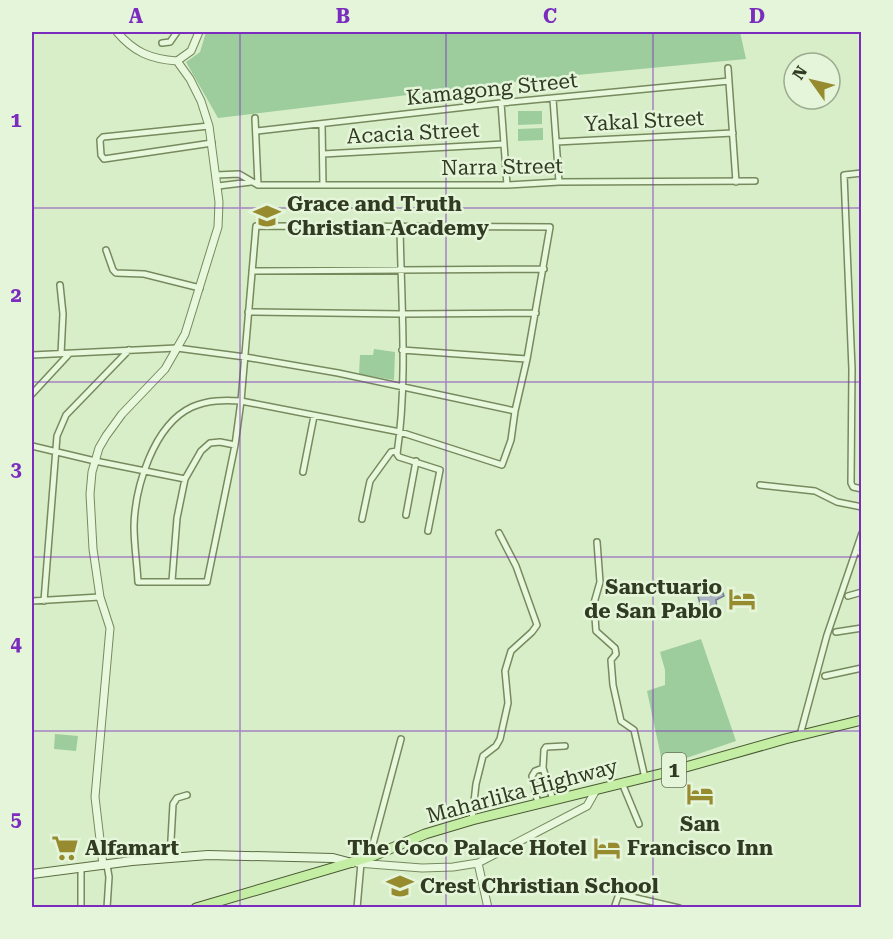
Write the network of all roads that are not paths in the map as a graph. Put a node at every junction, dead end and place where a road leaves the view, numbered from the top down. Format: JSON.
{"nodes":[{"id":1,"x":117,"y":32,"type":"edge"},
{"id":2,"x":177,"y":32,"type":"edge"},
{"id":3,"x":199,"y":32,"type":"edge"},
{"id":4,"x":162,"y":43,"type":"dead end"},
{"id":5,"x":177,"y":61,"type":"junction"},
{"id":6,"x":728,"y":68,"type":"dead end"},
{"id":7,"x":729,"y":81,"type":"junction"},
{"id":8,"x":553,"y":99,"type":"junction"},
{"id":9,"x":501,"y":104,"type":"junction"},
{"id":10,"x":255,"y":118,"type":"dead end"},
{"id":11,"x":322,"y":124,"type":"junction"},
{"id":12,"x":209,"y":126,"type":"junction"},
{"id":13,"x":257,"y":131,"type":"junction"},
{"id":14,"x":733,"y":133,"type":"junction"},
{"id":15,"x":556,"y":142,"type":"junction"},
{"id":16,"x":212,"y":143,"type":"junction"},
{"id":17,"x":504,"y":144,"type":"junction"},
{"id":18,"x":323,"y":154,"type":"junction"},
{"id":19,"x":861,"y":173,"type":"edge"},
{"id":20,"x":216,"y":175,"type":"junction"},
{"id":21,"x":755,"y":181,"type":"dead end"},
{"id":22,"x":251,"y":182,"type":"junction"},
{"id":23,"x":559,"y":182,"type":"junction"},
{"id":24,"x":736,"y":182,"type":"junction"},
{"id":25,"x":258,"y":184,"type":"junction"},
{"id":26,"x":323,"y":185,"type":"junction"},
{"id":27,"x":507,"y":185,"type":"junction"},
{"id":28,"x":218,"y":186,"type":"junction"},
{"id":29,"x":400,"y":225,"type":"junction"},
{"id":30,"x":106,"y":250,"type":"dead end"},
{"id":31,"x":544,"y":269,"type":"junction"},
{"id":32,"x":401,"y":270,"type":"junction"},
{"id":33,"x":252,"y":271,"type":"junction"},
{"id":34,"x":60,"y":285,"type":"dead end"},
{"id":35,"x":200,"y":288,"type":"junction"},
{"id":36,"x":248,"y":312,"type":"junction"},
{"id":37,"x":536,"y":313,"type":"junction"},
{"id":38,"x":402,"y":314,"type":"junction"},
{"id":39,"x":177,"y":348,"type":"junction"},
{"id":40,"x":129,"y":350,"type":"junction"},
{"id":41,"x":402,"y":350,"type":"junction"},
{"id":42,"x":61,"y":354,"type":"junction"},
{"id":43,"x":69,"y":354,"type":"junction"},
{"id":44,"x":32,"y":355,"type":"edge"},
{"id":45,"x":245,"y":357,"type":"junction"},
{"id":46,"x":527,"y":359,"type":"junction"},
{"id":47,"x":852,"y":369,"type":"junction"},
{"id":48,"x":861,"y":369,"type":"edge"},
{"id":49,"x":401,"y":386,"type":"junction"},
{"id":50,"x":32,"y":394,"type":"edge"},
{"id":51,"x":241,"y":401,"type":"junction"},
{"id":52,"x":514,"y":411,"type":"junction"},
{"id":53,"x":314,"y":416,"type":"junction"},
{"id":54,"x":400,"y":432,"type":"junction"},
{"id":55,"x":236,"y":445,"type":"junction"},
{"id":56,"x":32,"y":446,"type":"edge"},
{"id":57,"x":54,"y":451,"type":"junction"},
{"id":58,"x":397,"y":451,"type":"junction"},
{"id":59,"x":94,"y":461,"type":"junction"},
{"id":60,"x":416,"y":461,"type":"junction"},
{"id":61,"x":143,"y":470,"type":"junction"},
{"id":62,"x":303,"y":472,"type":"dead end"},
{"id":63,"x":185,"y":479,"type":"junction"},
{"id":64,"x":760,"y":485,"type":"dead end"},
{"id":65,"x":861,"y":489,"type":"edge"},
{"id":66,"x":861,"y":507,"type":"edge"},
{"id":67,"x":406,"y":515,"type":"dead end"},
{"id":68,"x":362,"y":519,"type":"dead end"},
{"id":69,"x":428,"y":531,"type":"dead end"},
{"id":70,"x":500,"y":533,"type":"dead end"},
{"id":71,"x":861,"y":533,"type":"edge"},
{"id":72,"x":597,"y":542,"type":"dead end"},
{"id":73,"x":172,"y":581,"type":"junction"},
{"id":74,"x":861,"y":592,"type":"edge"},
{"id":75,"x":848,"y":596,"type":"dead end"},
{"id":76,"x":100,"y":597,"type":"junction"},
{"id":77,"x":32,"y":601,"type":"edge"},
{"id":78,"x":44,"y":601,"type":"junction"},
{"id":79,"x":861,"y":628,"type":"edge"},
{"id":80,"x":836,"y":632,"type":"dead end"},
{"id":81,"x":861,"y":668,"type":"edge"},
{"id":82,"x":825,"y":676,"type":"dead end"},
{"id":83,"x":861,"y":720,"type":"edge"},
{"id":84,"x":800,"y":735,"type":"junction"},
{"id":85,"x":401,"y":739,"type":"dead end"},
{"id":86,"x":565,"y":746,"type":"dead end"},
{"id":87,"x":543,"y":768,"type":"junction"},
{"id":88,"x":645,"y":778,"type":"junction"},
{"id":89,"x":622,"y":783,"type":"junction"},
{"id":90,"x":596,"y":790,"type":"junction"},
{"id":91,"x":188,"y":795,"type":"dead end"},
{"id":92,"x":553,"y":800,"type":"junction"},
{"id":93,"x":538,"y":804,"type":"junction"},
{"id":94,"x":472,"y":820,"type":"junction"},
{"id":95,"x":639,"y":824,"type":"dead end"},
{"id":96,"x":373,"y":856,"type":"junction"},
{"id":97,"x":170,"y":858,"type":"junction"},
{"id":98,"x":356,"y":863,"type":"junction"},
{"id":99,"x":478,"y":863,"type":"junction"},
{"id":100,"x":105,"y":865,"type":"junction"},
{"id":101,"x":81,"y":868,"type":"junction"},
{"id":102,"x":32,"y":874,"type":"edge"},
{"id":103,"x":81,"y":908,"type":"edge"},
{"id":104,"x":107,"y":908,"type":"edge"},
{"id":105,"x":196,"y":908,"type":"edge"},
{"id":106,"x":357,"y":908,"type":"edge"},
{"id":107,"x":488,"y":908,"type":"edge"},
{"id":108,"x":614,"y":908,"type":"edge"},
{"id":109,"x":679,"y":908,"type":"edge"}],
"edges":[{"from":1,"to":5,"type":"street"},
{"from":2,"to":4,"type":"street"},
{"from":3,"to":5,"type":"street"},
{"from":5,"to":12,"type":"street"},
{"from":6,"to":7,"type":"street"},
{"from":7,"to":8,"type":"street","name":"Kamagong Street"},
{"from":7,"to":14,"type":"street"},
{"from":8,"to":9,"type":"street","name":"Kamagong Street"},
{"from":8,"to":15,"type":"street"},
{"from":9,"to":11,"type":"street","name":"Kamagong Street"},
{"from":9,"to":17,"type":"street"},
{"from":10,"to":13,"type":"street"},
{"from":11,"to":13,"type":"street","name":"Kamagong Street"},
{"from":11,"to":18,"type":"street"},
{"from":12,"to":16,"type":"street"},
{"from":12,"to":16,"type":"street"},
{"from":13,"to":25,"type":"street"},
{"from":14,"to":15,"type":"street","name":"Yakal Street"},
{"from":14,"to":24,"type":"street"},
{"from":15,"to":23,"type":"street"},
{"from":16,"to":20,"type":"street"},
{"from":17,"to":18,"type":"street","name":"Acacia Street"},
{"from":17,"to":27,"type":"street"},
{"from":18,"to":26,"type":"street"},
{"from":19,"to":47,"type":"street"},
{"from":20,"to":22,"type":"street","name":"Narra Street"},
{"from":20,"to":28,"type":"street"},
{"from":21,"to":24,"type":"street","name":"Narra Street"},
{"from":22,"to":25,"type":"street","name":"Narra Street"},
{"from":22,"to":28,"type":"street","name":"Narra Street"},
{"from":23,"to":24,"type":"street","name":"Narra Street"},
{"from":23,"to":27,"type":"street","name":"Narra Street"},
{"from":25,"to":26,"type":"street","name":"Narra Street"},
{"from":26,"to":27,"type":"street","name":"Narra Street"},
{"from":28,"to":35,"type":"street"},
{"from":29,"to":31,"type":"street"},
{"from":29,"to":32,"type":"street"},
{"from":29,"to":33,"type":"street"},
{"from":30,"to":35,"type":"street"},
{"from":31,"to":32,"type":"street"},
{"from":31,"to":37,"type":"street"},
{"from":32,"to":33,"type":"street"},
{"from":32,"to":38,"type":"street"},
{"from":33,"to":36,"type":"street"},
{"from":34,"to":42,"type":"street"},
{"from":35,"to":39,"type":"street"},
{"from":36,"to":38,"type":"street"},
{"from":36,"to":45,"type":"street"},
{"from":37,"to":38,"type":"street"},
{"from":37,"to":46,"type":"street"},
{"from":38,"to":41,"type":"street"},
{"from":39,"to":40,"type":"street"},
{"from":39,"to":45,"type":"street"},
{"from":39,"to":59,"type":"street"},
{"from":40,"to":43,"type":"street"},
{"from":40,"to":57,"type":"street"},
{"from":41,"to":46,"type":"street"},
{"from":41,"to":49,"type":"street"},
{"from":42,"to":43,"type":"street"},
{"from":42,"to":44,"type":"street"},
{"from":43,"to":50,"type":"street"},
{"from":45,"to":49,"type":"street"},
{"from":45,"to":51,"type":"street"},
{"from":46,"to":52,"type":"street"},
{"from":47,"to":48,"type":"street"},
{"from":47,"to":65,"type":"street"},
{"from":49,"to":52,"type":"street"},
{"from":49,"to":54,"type":"street"},
{"from":51,"to":53,"type":"street"},
{"from":51,"to":55,"type":"street"},
{"from":51,"to":61,"type":"street"},
{"from":52,"to":54,"type":"street"},
{"from":53,"to":54,"type":"street"},
{"from":53,"to":62,"type":"street"},
{"from":54,"to":58,"type":"street"},
{"from":55,"to":63,"type":"street"},
{"from":55,"to":73,"type":"street"},
{"from":56,"to":57,"type":"street"},
{"from":57,"to":59,"type":"street"},
{"from":57,"to":78,"type":"street"},
{"from":58,"to":60,"type":"street"},
{"from":58,"to":68,"type":"street"},
{"from":59,"to":61,"type":"street"},
{"from":59,"to":76,"type":"street"},
{"from":60,"to":67,"type":"street"},
{"from":60,"to":69,"type":"street"},
{"from":61,"to":63,"type":"street"},
{"from":61,"to":73,"type":"street"},
{"from":63,"to":73,"type":"street"},
{"from":64,"to":66,"type":"street"},
{"from":70,"to":94,"type":"street"},
{"from":71,"to":84,"type":"street"},
{"from":72,"to":88,"type":"street"},
{"from":74,"to":75,"type":"street"},
{"from":76,"to":78,"type":"street"},
{"from":76,"to":100,"type":"street"},
{"from":77,"to":78,"type":"street"},
{"from":79,"to":80,"type":"street"},
{"from":81,"to":82,"type":"street"},
{"from":83,"to":84,"type":"main road","name":"Maharlika Highway","number":"1"},
{"from":84,"to":88,"type":"main road","name":"Maharlika Highway","number":"1"},
{"from":85,"to":96,"type":"street"},
{"from":86,"to":87,"type":"street"},
{"from":87,"to":92,"type":"street"},
{"from":87,"to":93,"type":"street"},
{"from":88,"to":89,"type":"main road","name":"Maharlika Highway","number":"1"},
{"from":89,"to":90,"type":"main road","name":"Maharlika Highway","number":"1"},
{"from":89,"to":95,"type":"street"},
{"from":90,"to":92,"type":"main road","name":"Maharlika Highway","number":"1"},
{"from":90,"to":99,"type":"street"},
{"from":91,"to":97,"type":"street"},
{"from":92,"to":93,"type":"main road","name":"Maharlika Highway","number":"1"},
{"from":93,"to":94,"type":"main road","name":"Maharlika Highway","number":"1"},
{"from":94,"to":96,"type":"main road","name":"Maharlika Highway","number":"1"},
{"from":96,"to":98,"type":"main road","name":"Maharlika Highway","number":"1"},
{"from":97,"to":98,"type":"main road"},
{"from":97,"to":100,"type":"main road"},
{"from":98,"to":99,"type":"street"},
{"from":98,"to":105,"type":"main road","name":"Maharlika Highway","number":"1"},
{"from":98,"to":106,"type":"street"},
{"from":99,"to":107,"type":"street"},
{"from":100,"to":101,"type":"main road"},
{"from":100,"to":104,"type":"street"},
{"from":101,"to":102,"type":"main road"},
{"from":101,"to":103,"type":"street"},
{"from":108,"to":109,"type":"street"}]}
